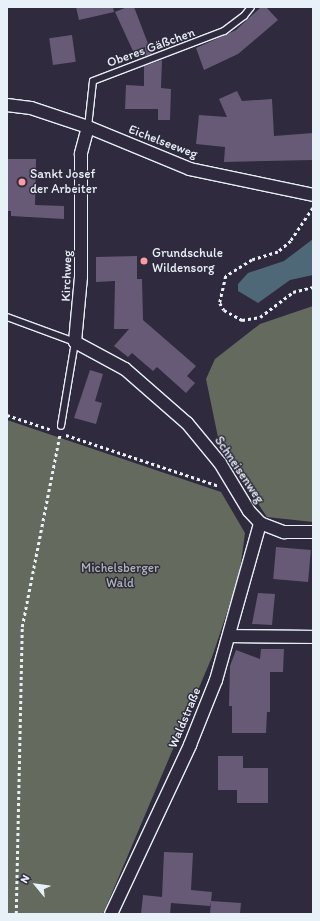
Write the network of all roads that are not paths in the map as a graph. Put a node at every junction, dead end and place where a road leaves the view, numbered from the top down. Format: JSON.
{"nodes":[{"id":1,"x":251,"y":7,"type":"edge"},
{"id":2,"x":7,"y":105,"type":"edge"},
{"id":3,"x":88,"y":127,"type":"junction"},
{"id":4,"x":313,"y":195,"type":"edge"},
{"id":5,"x":7,"y":317,"type":"edge"},
{"id":6,"x":75,"y":342,"type":"junction"},
{"id":7,"x":61,"y":426,"type":"road end"},
{"id":8,"x":260,"y":523,"type":"junction"},
{"id":9,"x":313,"y":532,"type":"edge"},
{"id":10,"x":230,"y":636,"type":"junction"},
{"id":11,"x":313,"y":637,"type":"edge"},
{"id":12,"x":111,"y":914,"type":"edge"}],
"edges":[{"from":1,"to":3,"type":"lane","name":"Oberes Gäßchen"},
{"from":2,"to":3,"type":"street","name":"Eichelseeweg"},
{"from":3,"to":4,"type":"street","name":"Eichelseeweg"},
{"from":3,"to":6,"type":"street","name":"Kirchweg"},
{"from":5,"to":6,"type":"lane"},
{"from":6,"to":7,"type":"lane","name":"Kirchweg"},
{"from":6,"to":8,"type":"street","name":"Schneisenweg"},
{"from":8,"to":9,"type":"street","name":"Schneisenweg"},
{"from":8,"to":10,"type":"street","name":"Waldstraße"},
{"from":10,"to":11,"type":"street"},
{"from":10,"to":12,"type":"street","name":"Waldstraße"}]}
